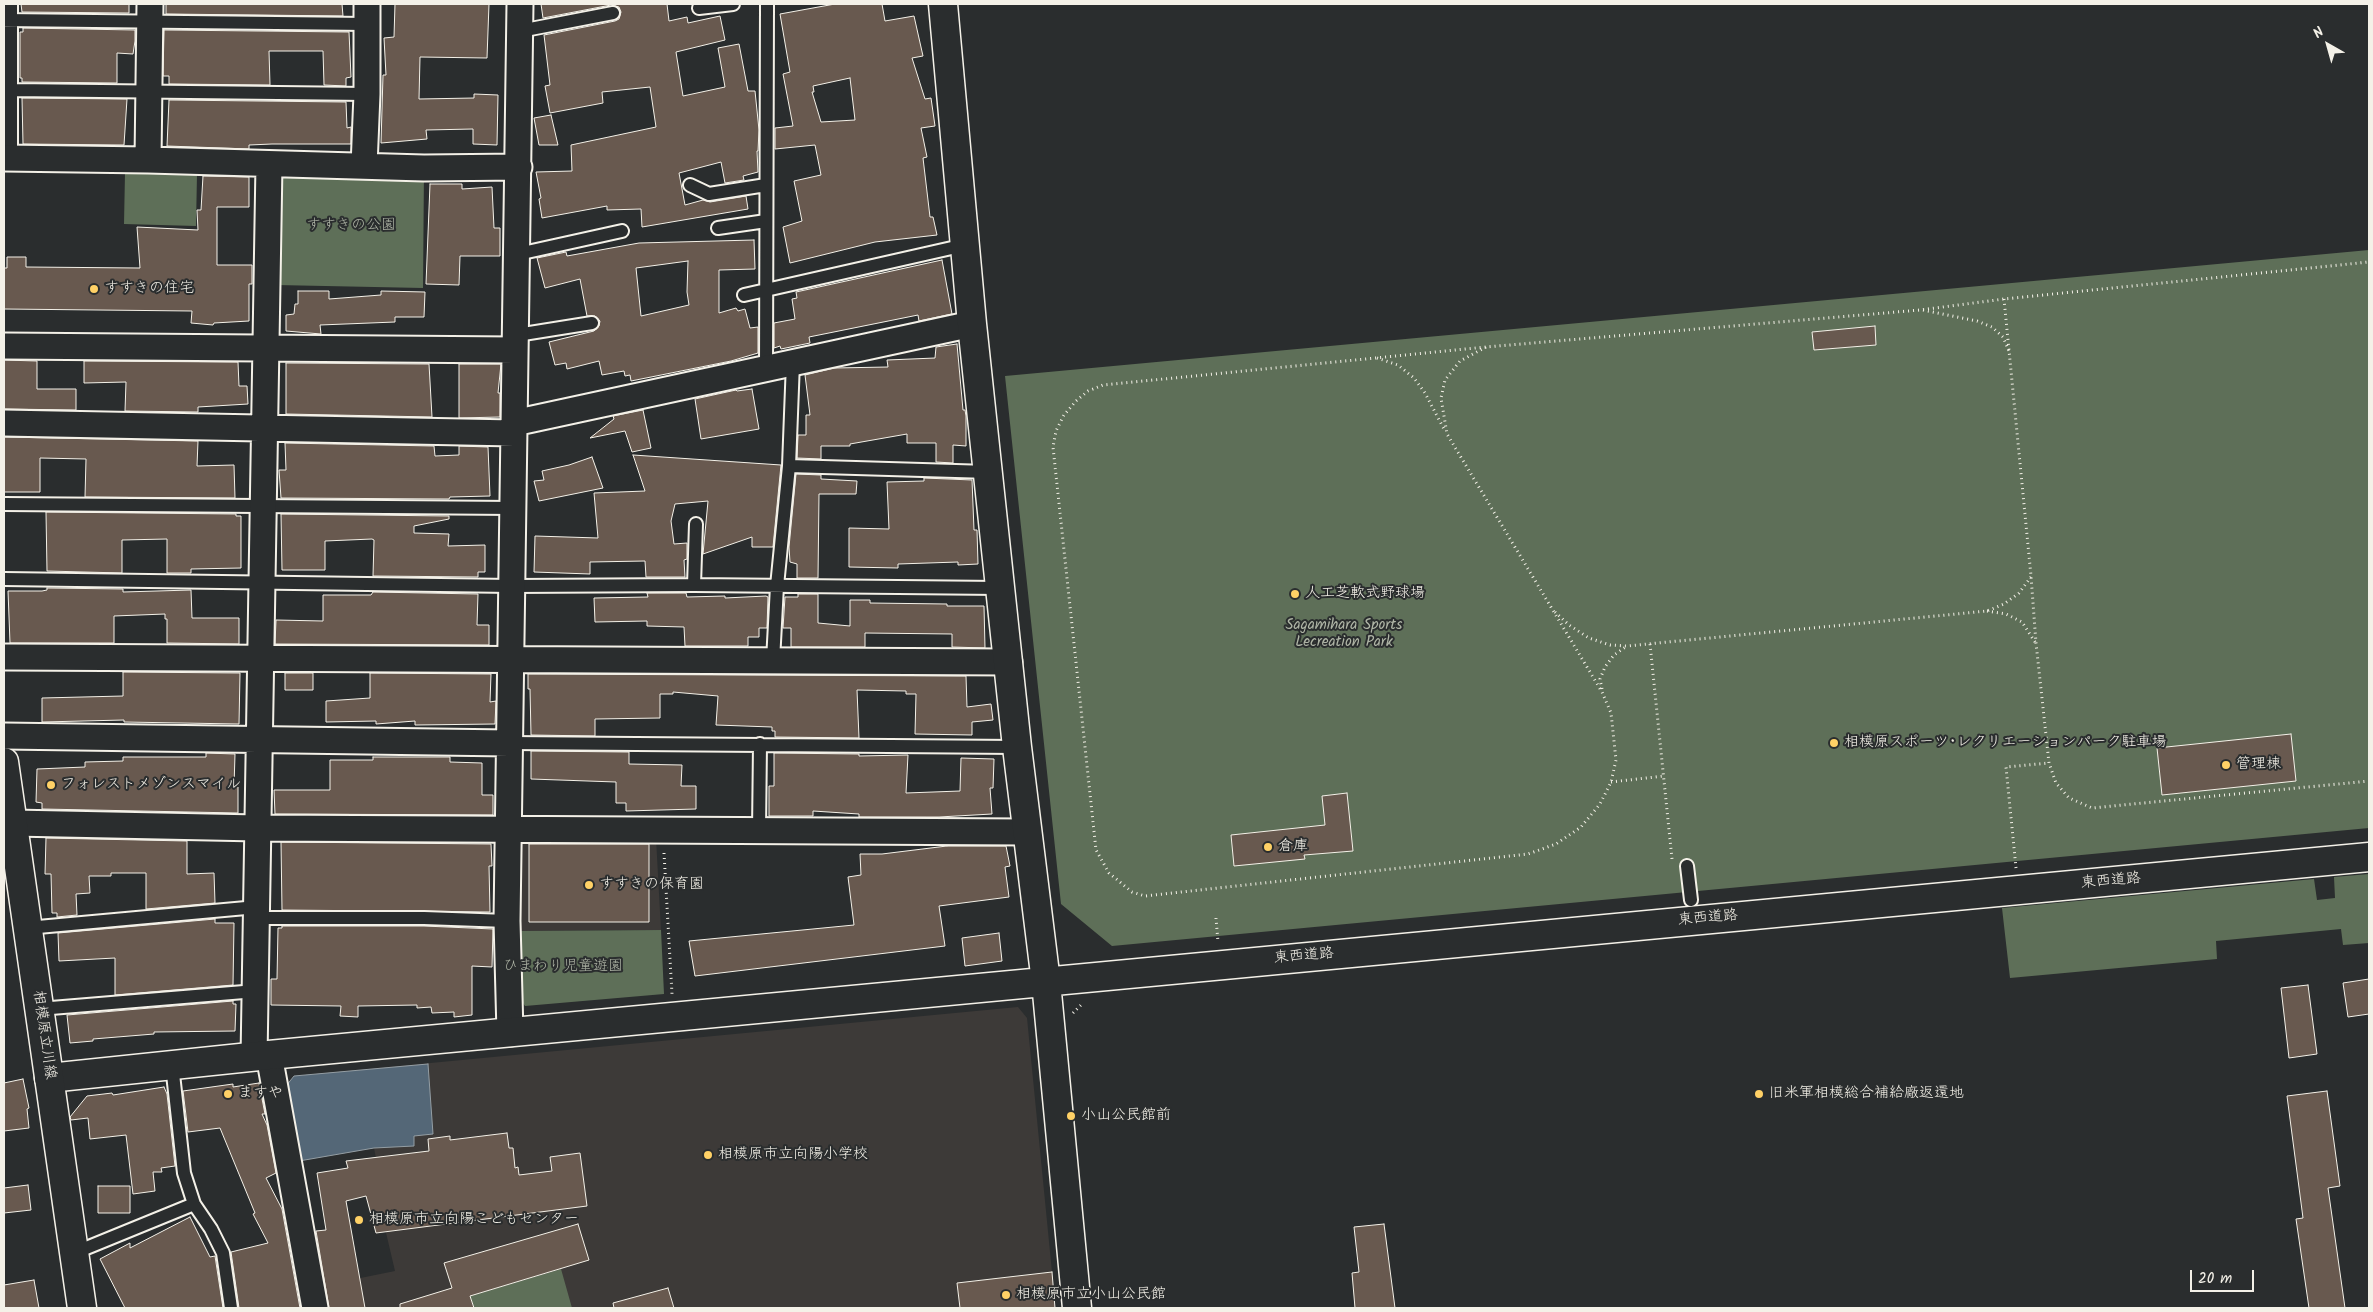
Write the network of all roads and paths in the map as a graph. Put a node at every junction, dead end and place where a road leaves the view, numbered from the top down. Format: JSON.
{"nodes":[{"id":1,"x":11,"y":4,"type":"edge"},
{"id":2,"x":520,"y":4,"type":"edge"},
{"id":3,"x":733,"y":4,"type":"edge"},
{"id":4,"x":767,"y":4,"type":"edge"},
{"id":5,"x":943,"y":4,"type":"edge"},
{"id":6,"x":700,"y":8,"type":"dead end"},
{"id":7,"x":150,"y":12,"type":"edge"},
{"id":8,"x":613,"y":12,"type":"dead end"},
{"id":9,"x":367,"y":14,"type":"edge"},
{"id":10,"x":7,"y":21,"type":"edge"},
{"id":11,"x":520,"y":31,"type":"junction"},
{"id":12,"x":12,"y":90,"type":"junction"},
{"id":13,"x":150,"y":91,"type":"junction"},
{"id":14,"x":367,"y":94,"type":"junction"},
{"id":15,"x":7,"y":158,"type":"edge"},
{"id":16,"x":148,"y":160,"type":"junction"},
{"id":17,"x":269,"y":164,"type":"junction"},
{"id":18,"x":364,"y":166,"type":"junction"},
{"id":19,"x":519,"y":167,"type":"junction"},
{"id":20,"x":690,"y":185,"type":"dead end"},
{"id":21,"x":766,"y":185,"type":"junction"},
{"id":22,"x":766,"y":221,"type":"junction"},
{"id":23,"x":718,"y":228,"type":"dead end"},
{"id":24,"x":622,"y":231,"type":"dead end"},
{"id":25,"x":965,"y":246,"type":"junction"},
{"id":26,"x":518,"y":254,"type":"junction"},
{"id":27,"x":2369,"y":262,"type":"edge"},
{"id":28,"x":766,"y":290,"type":"junction"},
{"id":29,"x":744,"y":295,"type":"dead end"},
{"id":30,"x":2004,"y":299,"type":"junction"},
{"id":31,"x":1920,"y":310,"type":"junction"},
{"id":32,"x":592,"y":323,"type":"dead end"},
{"id":33,"x":972,"y":324,"type":"junction"},
{"id":34,"x":516,"y":343,"type":"junction"},
{"id":35,"x":4,"y":346,"type":"edge"},
{"id":36,"x":1486,"y":346,"type":"junction"},
{"id":37,"x":266,"y":347,"type":"junction"},
{"id":38,"x":2011,"y":354,"type":"junction"},
{"id":39,"x":1376,"y":358,"type":"junction"},
{"id":40,"x":793,"y":362,"type":"junction"},
{"id":41,"x":766,"y":368,"type":"junction"},
{"id":42,"x":4,"y":423,"type":"edge"},
{"id":43,"x":265,"y":428,"type":"junction"},
{"id":44,"x":514,"y":428,"type":"junction"},
{"id":45,"x":1447,"y":434,"type":"junction"},
{"id":46,"x":789,"y":466,"type":"junction"},
{"id":47,"x":989,"y":472,"type":"junction"},
{"id":48,"x":4,"y":504,"type":"edge"},
{"id":49,"x":264,"y":506,"type":"junction"},
{"id":50,"x":514,"y":508,"type":"junction"},
{"id":51,"x":696,"y":524,"type":"dead end"},
{"id":52,"x":2031,"y":576,"type":"junction"},
{"id":53,"x":4,"y":579,"type":"edge"},
{"id":54,"x":262,"y":582,"type":"junction"},
{"id":55,"x":694,"y":585,"type":"junction"},
{"id":56,"x":512,"y":586,"type":"junction"},
{"id":57,"x":777,"y":586,"type":"junction"},
{"id":58,"x":1000,"y":588,"type":"junction"},
{"id":59,"x":1550,"y":607,"type":"junction"},
{"id":60,"x":1986,"y":611,"type":"junction"},
{"id":61,"x":2036,"y":643,"type":"junction"},
{"id":62,"x":1650,"y":644,"type":"junction"},
{"id":63,"x":1627,"y":646,"type":"junction"},
{"id":64,"x":4,"y":657,"type":"edge"},
{"id":65,"x":261,"y":658,"type":"junction"},
{"id":66,"x":510,"y":660,"type":"junction"},
{"id":67,"x":773,"y":661,"type":"junction"},
{"id":68,"x":1009,"y":662,"type":"junction"},
{"id":69,"x":1602,"y":692,"type":"junction"},
{"id":70,"x":4,"y":736,"type":"edge"},
{"id":71,"x":260,"y":740,"type":"junction"},
{"id":72,"x":509,"y":743,"type":"junction"},
{"id":73,"x":760,"y":744,"type":"junction"},
{"id":74,"x":1017,"y":747,"type":"junction"},
{"id":75,"x":4,"y":762,"type":"edge"},
{"id":76,"x":2049,"y":763,"type":"junction"},
{"id":77,"x":1664,"y":776,"type":"junction"},
{"id":78,"x":2369,"y":781,"type":"edge"},
{"id":79,"x":1611,"y":782,"type":"junction"},
{"id":80,"x":12,"y":823,"type":"junction"},
{"id":81,"x":258,"y":828,"type":"junction"},
{"id":82,"x":508,"y":828,"type":"junction"},
{"id":83,"x":663,"y":830,"type":"junction"},
{"id":84,"x":759,"y":831,"type":"junction"},
{"id":85,"x":1026,"y":832,"type":"junction"},
{"id":86,"x":2369,"y":857,"type":"edge"},
{"id":87,"x":1688,"y":866,"type":"dead end"},
{"id":88,"x":1673,"y":867,"type":"dead end"},
{"id":89,"x":2016,"y":870,"type":"dead end"},
{"id":90,"x":1691,"y":900,"type":"dead end"},
{"id":91,"x":257,"y":913,"type":"junction"},
{"id":92,"x":1216,"y":918,"type":"dead end"},
{"id":93,"x":507,"y":921,"type":"junction"},
{"id":94,"x":27,"y":928,"type":"junction"},
{"id":95,"x":1218,"y":944,"type":"dead end"},
{"id":96,"x":1046,"y":982,"type":"junction"},
{"id":97,"x":256,"y":992,"type":"junction"},
{"id":98,"x":672,"y":1000,"type":"dead end"},
{"id":99,"x":39,"y":1009,"type":"junction"},
{"id":100,"x":510,"y":1033,"type":"junction"},
{"id":101,"x":262,"y":1056,"type":"junction"},
{"id":102,"x":172,"y":1065,"type":"junction"},
{"id":103,"x":49,"y":1078,"type":"junction"},
{"id":104,"x":194,"y":1204,"type":"junction"},
{"id":105,"x":74,"y":1253,"type":"junction"},
{"id":106,"x":82,"y":1308,"type":"edge"},
{"id":107,"x":231,"y":1308,"type":"edge"},
{"id":108,"x":315,"y":1308,"type":"edge"},
{"id":109,"x":1077,"y":1308,"type":"edge"}],
"edges":[{"from":1,"to":10,"type":"lane"},
{"from":2,"to":11,"type":"street"},
{"from":3,"to":6,"type":"lane"},
{"from":4,"to":21,"type":"lane"},
{"from":5,"to":25,"type":"street"},
{"from":7,"to":9,"type":"lane"},
{"from":7,"to":10,"type":"lane"},
{"from":7,"to":13,"type":"street"},
{"from":8,"to":11,"type":"lane"},
{"from":9,"to":14,"type":"street"},
{"from":10,"to":12,"type":"lane"},
{"from":11,"to":19,"type":"street"},
{"from":12,"to":13,"type":"lane"},
{"from":12,"to":15,"type":"lane"},
{"from":13,"to":14,"type":"lane"},
{"from":13,"to":16,"type":"street"},
{"from":14,"to":18,"type":"street"},
{"from":15,"to":16,"type":"street"},
{"from":16,"to":17,"type":"street"},
{"from":17,"to":18,"type":"street"},
{"from":17,"to":37,"type":"street"},
{"from":18,"to":19,"type":"street"},
{"from":19,"to":26,"type":"street"},
{"from":20,"to":21,"type":"lane"},
{"from":21,"to":22,"type":"lane"},
{"from":22,"to":23,"type":"lane"},
{"from":22,"to":28,"type":"lane"},
{"from":24,"to":26,"type":"lane"},
{"from":25,"to":28,"type":"lane"},
{"from":25,"to":33,"type":"street"},
{"from":26,"to":34,"type":"street"},
{"from":27,"to":30,"type":"path"},
{"from":28,"to":29,"type":"lane"},
{"from":28,"to":41,"type":"lane"},
{"from":30,"to":31,"type":"path"},
{"from":30,"to":38,"type":"path"},
{"from":31,"to":36,"type":"path"},
{"from":31,"to":38,"type":"path"},
{"from":32,"to":34,"type":"lane"},
{"from":33,"to":40,"type":"street"},
{"from":33,"to":47,"type":"street"},
{"from":34,"to":37,"type":"street"},
{"from":34,"to":44,"type":"street"},
{"from":35,"to":37,"type":"street"},
{"from":36,"to":39,"type":"path"},
{"from":36,"to":45,"type":"path"},
{"from":37,"to":43,"type":"street"},
{"from":38,"to":52,"type":"path"},
{"from":39,"to":45,"type":"path"},
{"from":39,"to":79,"type":"path"},
{"from":40,"to":41,"type":"street"},
{"from":40,"to":46,"type":"lane"},
{"from":41,"to":44,"type":"street"},
{"from":42,"to":43,"type":"street"},
{"from":43,"to":44,"type":"street"},
{"from":43,"to":49,"type":"street"},
{"from":44,"to":50,"type":"street"},
{"from":45,"to":59,"type":"path"},
{"from":46,"to":47,"type":"lane"},
{"from":46,"to":57,"type":"lane"},
{"from":47,"to":58,"type":"street"},
{"from":48,"to":49,"type":"lane"},
{"from":49,"to":50,"type":"lane"},
{"from":49,"to":54,"type":"street"},
{"from":50,"to":56,"type":"street"},
{"from":51,"to":55,"type":"lane"},
{"from":52,"to":60,"type":"path"},
{"from":52,"to":61,"type":"path"},
{"from":53,"to":54,"type":"lane"},
{"from":54,"to":56,"type":"lane"},
{"from":54,"to":65,"type":"street"},
{"from":55,"to":56,"type":"lane"},
{"from":55,"to":57,"type":"lane"},
{"from":56,"to":66,"type":"street"},
{"from":57,"to":58,"type":"lane"},
{"from":57,"to":67,"type":"lane"},
{"from":58,"to":68,"type":"street"},
{"from":59,"to":63,"type":"path"},
{"from":59,"to":69,"type":"path"},
{"from":60,"to":61,"type":"path"},
{"from":60,"to":62,"type":"path"},
{"from":61,"to":76,"type":"path"},
{"from":62,"to":63,"type":"path"},
{"from":62,"to":77,"type":"path"},
{"from":63,"to":69,"type":"path"},
{"from":64,"to":65,"type":"street"},
{"from":65,"to":66,"type":"street"},
{"from":65,"to":71,"type":"street"},
{"from":66,"to":67,"type":"street"},
{"from":66,"to":72,"type":"street"},
{"from":67,"to":68,"type":"street"},
{"from":68,"to":74,"type":"street"},
{"from":69,"to":79,"type":"path"},
{"from":70,"to":71,"type":"street"},
{"from":71,"to":72,"type":"street"},
{"from":71,"to":81,"type":"street"},
{"from":72,"to":73,"type":"lane"},
{"from":72,"to":82,"type":"street"},
{"from":73,"to":74,"type":"lane"},
{"from":73,"to":84,"type":"lane"},
{"from":74,"to":85,"type":"street"},
{"from":75,"to":80,"type":"street","name":"相模原立川線"},
{"from":76,"to":78,"type":"path"},
{"from":76,"to":89,"type":"path"},
{"from":77,"to":79,"type":"path"},
{"from":77,"to":88,"type":"path"},
{"from":80,"to":81,"type":"street"},
{"from":80,"to":94,"type":"street","name":"相模原立川線"},
{"from":81,"to":82,"type":"street"},
{"from":81,"to":91,"type":"street"},
{"from":82,"to":83,"type":"street"},
{"from":82,"to":93,"type":"street"},
{"from":83,"to":84,"type":"street"},
{"from":83,"to":98,"type":"path"},
{"from":84,"to":85,"type":"street"},
{"from":85,"to":96,"type":"street"},
{"from":86,"to":96,"type":"street","name":"東西道路"},
{"from":87,"to":90,"type":"lane"},
{"from":91,"to":93,"type":"lane"},
{"from":91,"to":94,"type":"lane"},
{"from":91,"to":97,"type":"street"},
{"from":92,"to":95,"type":"path"},
{"from":93,"to":100,"type":"street"},
{"from":94,"to":99,"type":"street","name":"相模原立川線"},
{"from":96,"to":100,"type":"street","name":"東西道路"},
{"from":96,"to":109,"type":"street"},
{"from":97,"to":99,"type":"lane"},
{"from":97,"to":101,"type":"street"},
{"from":99,"to":103,"type":"street","name":"相模原立川線"},
{"from":100,"to":101,"type":"street","name":"東西道路"},
{"from":101,"to":102,"type":"street","name":"東西道路"},
{"from":101,"to":108,"type":"street"},
{"from":102,"to":103,"type":"street","name":"東西道路"},
{"from":102,"to":104,"type":"lane"},
{"from":103,"to":105,"type":"street","name":"相模原立川線"},
{"from":104,"to":105,"type":"lane"},
{"from":104,"to":107,"type":"lane"},
{"from":105,"to":106,"type":"street","name":"相模原立川線"}]}
